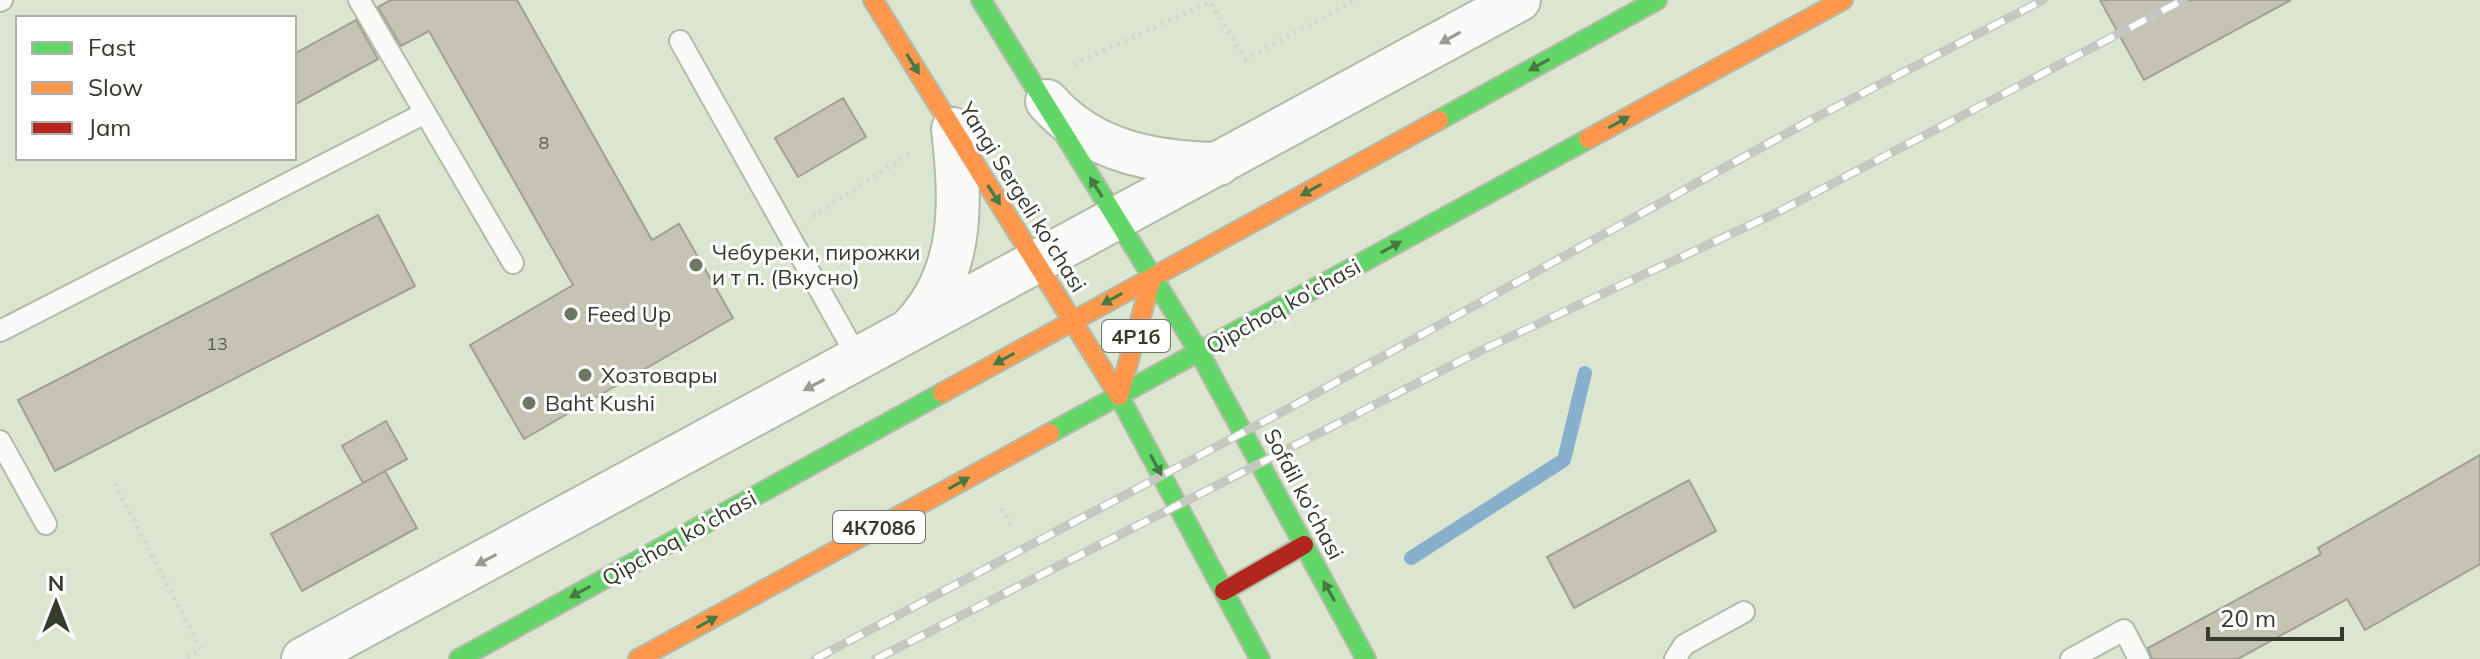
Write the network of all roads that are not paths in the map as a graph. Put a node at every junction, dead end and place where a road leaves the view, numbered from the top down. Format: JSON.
{"nodes":[{"id":1,"x":359,"y":0,"type":"edge"},
{"id":2,"x":873,"y":0,"type":"edge"},
{"id":3,"x":981,"y":0,"type":"edge"},
{"id":4,"x":1519,"y":0,"type":"edge"},
{"id":5,"x":1657,"y":0,"type":"edge"},
{"id":6,"x":1843,"y":0,"type":"edge"},
{"id":7,"x":680,"y":41,"type":"dead end"},
{"id":8,"x":1050,"y":76,"type":"junction"},
{"id":9,"x":425,"y":113,"type":"junction"},
{"id":10,"x":953,"y":129,"type":"junction"},
{"id":11,"x":1220,"y":164,"type":"junction"},
{"id":12,"x":1117,"y":221,"type":"junction"},
{"id":13,"x":513,"y":263,"type":"dead end"},
{"id":14,"x":1037,"y":264,"type":"junction"},
{"id":15,"x":1152,"y":277,"type":"junction"},
{"id":16,"x":1072,"y":321,"type":"junction"},
{"id":17,"x":0,"y":331,"type":"edge"},
{"id":18,"x":907,"y":333,"type":"junction"},
{"id":19,"x":1199,"y":352,"type":"junction"},
{"id":20,"x":859,"y":360,"type":"junction"},
{"id":21,"x":1119,"y":396,"type":"junction"},
{"id":22,"x":0,"y":441,"type":"edge"},
{"id":23,"x":46,"y":524,"type":"dead end"},
{"id":24,"x":1304,"y":545,"type":"junction"},
{"id":25,"x":1224,"y":591,"type":"junction"},
{"id":26,"x":1744,"y":612,"type":"dead end"},
{"id":27,"x":303,"y":659,"type":"edge"},
{"id":28,"x":459,"y":659,"type":"edge"},
{"id":29,"x":638,"y":659,"type":"edge"},
{"id":30,"x":1260,"y":659,"type":"edge"},
{"id":31,"x":1366,"y":659,"type":"edge"},
{"id":32,"x":1675,"y":659,"type":"edge"},
{"id":33,"x":2071,"y":659,"type":"edge"},
{"id":34,"x":2139,"y":659,"type":"edge"}],
"edges":[{"from":1,"to":9,"type":"lane"},
{"from":2,"to":10,"type":"main road","name":"Yangi Sergeli ko'chasi","one_way":true},
{"from":3,"to":8,"type":"main road"},
{"from":4,"to":11,"type":"street","one_way":true},
{"from":5,"to":15,"type":"main road","name":"Qipchoq ko'chasi","one_way":true},
{"from":19,"to":6,"type":"main road","name":"Qipchoq ko'chasi","one_way":true},
{"from":7,"to":20,"type":"lane"},
{"from":8,"to":11,"type":"street"},
{"from":12,"to":8,"type":"main road","one_way":true},
{"from":9,"to":13,"type":"lane"},
{"from":9,"to":17,"type":"lane"},
{"from":10,"to":14,"type":"main road","name":"Yangi Sergeli ko'chasi","one_way":true},
{"from":10,"to":18,"type":"street"},
{"from":11,"to":12,"type":"street"},
{"from":12,"to":14,"type":"street"},
{"from":12,"to":15,"type":"main road"},
{"from":14,"to":16,"type":"main road","name":"Yangi Sergeli ko'chasi"},
{"from":14,"to":18,"type":"street"},
{"from":15,"to":16,"type":"main road","name":"Qipchoq ko'chasi","one_way":true},
{"from":15,"to":19,"type":"main road"},
{"from":15,"to":21,"type":"main road","number":"4Р1б"},
{"from":16,"to":21,"type":"main road","name":"Yangi Sergeli ko'chasi","number":"4Р1б"},
{"from":16,"to":28,"type":"main road","name":"Qipchoq ko'chasi","one_way":true},
{"from":18,"to":20,"type":"street"},
{"from":19,"to":21,"type":"main road","name":"Qipchoq ko'chasi"},
{"from":19,"to":24,"type":"main road","name":"Sofdil ko'chasi"},
{"from":20,"to":27,"type":"street","one_way":true},
{"from":21,"to":25,"type":"main road","one_way":true},
{"from":29,"to":21,"type":"main road","name":"Qipchoq ko'chasi","number":"4К708б","one_way":true},
{"from":22,"to":23,"type":"lane"},
{"from":24,"to":25,"type":"main road"},
{"from":31,"to":24,"type":"main road","name":"Sofdil ko'chasi","one_way":true},
{"from":25,"to":30,"type":"main road"},
{"from":26,"to":32,"type":"lane"},
{"from":33,"to":34,"type":"lane"}]}
